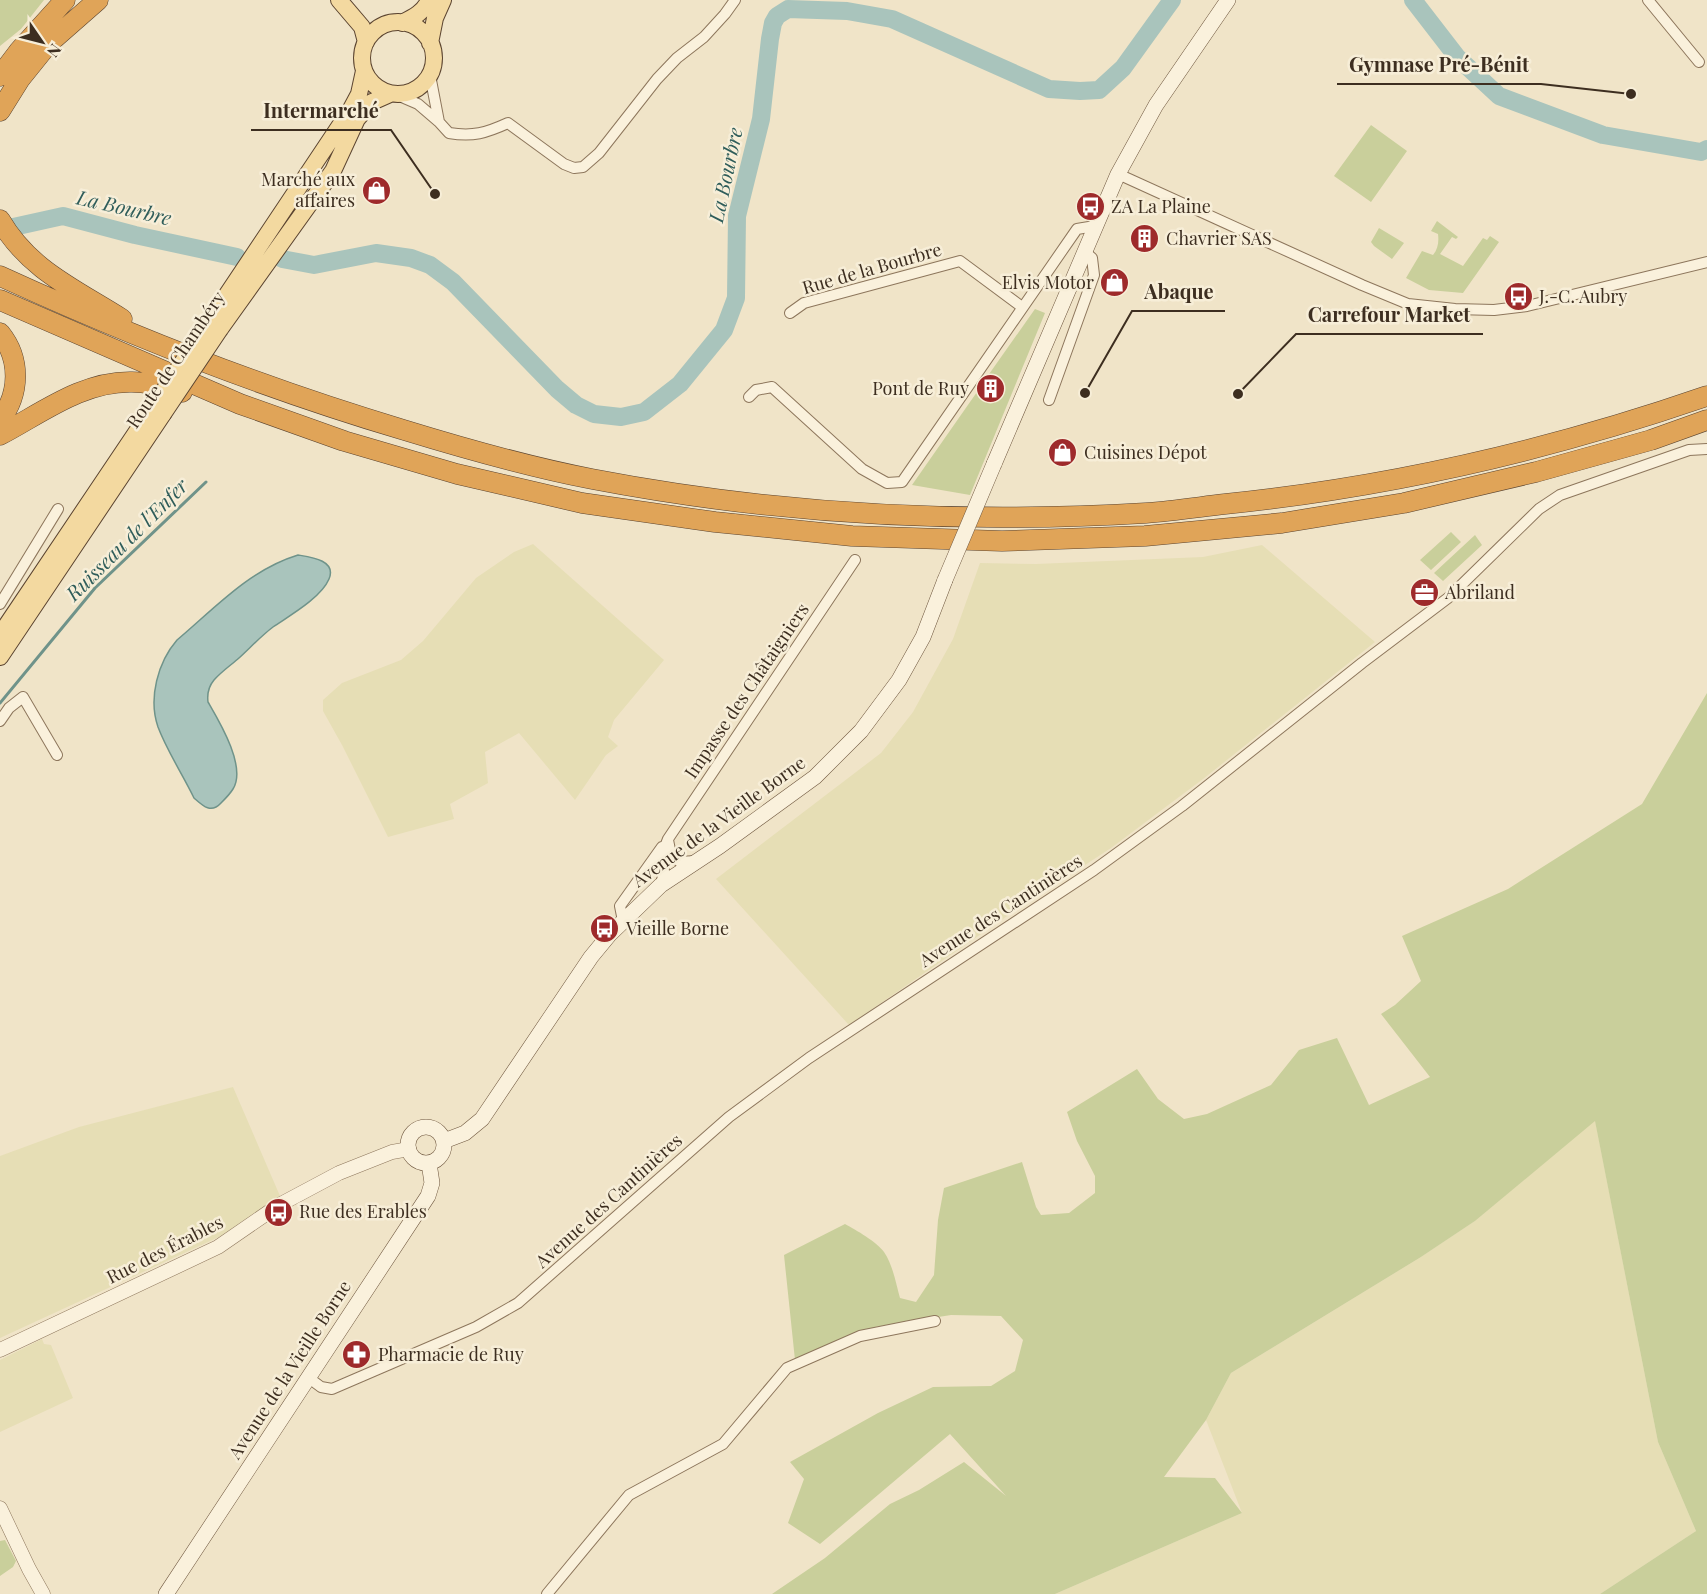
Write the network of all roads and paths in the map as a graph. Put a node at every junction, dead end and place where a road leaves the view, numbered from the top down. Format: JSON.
{"nodes":[{"id":1,"x":65,"y":0,"type":"edge"},
{"id":2,"x":98,"y":0,"type":"edge"},
{"id":3,"x":339,"y":0,"type":"edge"},
{"id":4,"x":352,"y":0,"type":"edge"},
{"id":5,"x":429,"y":0,"type":"edge"},
{"id":6,"x":442,"y":0,"type":"edge"},
{"id":7,"x":735,"y":0,"type":"edge"},
{"id":8,"x":1228,"y":0,"type":"edge"},
{"id":9,"x":1648,"y":0,"type":"edge"},
{"id":10,"x":394,"y":23,"type":"junction"},
{"id":11,"x":366,"y":42,"type":"junction"},
{"id":12,"x":49,"y":43,"type":"junction"},
{"id":13,"x":430,"y":43,"type":"junction"},
{"id":14,"x":19,"y":51,"type":"junction"},
{"id":15,"x":1699,"y":62,"type":"dead end"},
{"id":16,"x":0,"y":65,"type":"edge"},
{"id":17,"x":364,"y":71,"type":"junction"},
{"id":18,"x":430,"y":75,"type":"junction"},
{"id":19,"x":0,"y":76,"type":"edge"},
{"id":20,"x":0,"y":85,"type":"edge"},
{"id":21,"x":393,"y":94,"type":"junction"},
{"id":22,"x":0,"y":111,"type":"edge"},
{"id":23,"x":439,"y":122,"type":"junction"},
{"id":24,"x":1118,"y":174,"type":"junction"},
{"id":25,"x":0,"y":220,"type":"edge"},
{"id":26,"x":1095,"y":226,"type":"junction"},
{"id":27,"x":1084,"y":251,"type":"junction"},
{"id":28,"x":1707,"y":262,"type":"edge"},
{"id":29,"x":0,"y":276,"type":"edge"},
{"id":30,"x":0,"y":300,"type":"edge"},
{"id":31,"x":1022,"y":307,"type":"junction"},
{"id":32,"x":790,"y":314,"type":"dead end"},
{"id":33,"x":214,"y":326,"type":"junction"},
{"id":34,"x":0,"y":333,"type":"edge"},
{"id":35,"x":170,"y":349,"type":"junction"},
{"id":36,"x":1707,"y":396,"type":"edge"},
{"id":37,"x":749,"y":397,"type":"dead end"},
{"id":38,"x":1049,"y":400,"type":"dead end"},
{"id":39,"x":240,"y":404,"type":"junction"},
{"id":40,"x":157,"y":411,"type":"junction"},
{"id":41,"x":0,"y":420,"type":"edge"},
{"id":42,"x":1707,"y":420,"type":"edge"},
{"id":43,"x":0,"y":435,"type":"edge"},
{"id":44,"x":1707,"y":449,"type":"edge"},
{"id":45,"x":58,"y":509,"type":"dead end"},
{"id":46,"x":855,"y":560,"type":"dead end"},
{"id":47,"x":0,"y":604,"type":"edge"},
{"id":48,"x":0,"y":635,"type":"edge"},
{"id":49,"x":0,"y":657,"type":"edge"},
{"id":50,"x":0,"y":721,"type":"edge"},
{"id":51,"x":57,"y":755,"type":"dead end"},
{"id":52,"x":668,"y":839,"type":"junction"},
{"id":53,"x":697,"y":861,"type":"junction"},
{"id":54,"x":661,"y":885,"type":"junction"},
{"id":55,"x":623,"y":921,"type":"junction"},
{"id":56,"x":444,"y":1141,"type":"junction"},
{"id":57,"x":409,"y":1149,"type":"junction"},
{"id":58,"x":429,"y":1162,"type":"junction"},
{"id":59,"x":935,"y":1321,"type":"dead end"},
{"id":60,"x":0,"y":1350,"type":"edge"},
{"id":61,"x":309,"y":1378,"type":"junction"},
{"id":62,"x":0,"y":1509,"type":"edge"},
{"id":63,"x":43,"y":1594,"type":"edge"},
{"id":64,"x":166,"y":1594,"type":"edge"},
{"id":65,"x":547,"y":1594,"type":"edge"}],
"edges":[{"from":1,"to":14,"type":"highway"},
{"from":2,"to":12,"type":"highway"},
{"from":3,"to":11,"type":"main road"},
{"from":4,"to":10,"type":"main road"},
{"from":5,"to":10,"type":"main road"},
{"from":6,"to":13,"type":"main road"},
{"from":7,"to":23,"type":"street"},
{"from":8,"to":24,"type":"main road","name":"Avenue de la Vieille Borne"},
{"from":9,"to":15,"type":"street"},
{"from":10,"to":11,"type":"main road"},
{"from":10,"to":13,"type":"main road"},
{"from":11,"to":17,"type":"main road"},
{"from":12,"to":20,"type":"highway"},
{"from":12,"to":22,"type":"highway"},
{"from":13,"to":18,"type":"main road"},
{"from":14,"to":16,"type":"highway"},
{"from":14,"to":19,"type":"highway"},
{"from":17,"to":21,"type":"main road"},
{"from":17,"to":33,"type":"main road","name":"Route de Chambéry"},
{"from":18,"to":21,"type":"main road"},
{"from":18,"to":23,"type":"street"},
{"from":21,"to":23,"type":"street"},
{"from":21,"to":33,"type":"main road","name":"Route de Chambéry"},
{"from":24,"to":26,"type":"main road","name":"Avenue de la Vieille Borne"},
{"from":24,"to":28,"type":"street"},
{"from":25,"to":35,"type":"highway"},
{"from":26,"to":27,"type":"main road","name":"Avenue de la Vieille Borne"},
{"from":26,"to":31,"type":"street"},
{"from":27,"to":38,"type":"street"},
{"from":27,"to":53,"type":"main road","name":"Avenue de la Vieille Borne","bridge":true},
{"from":29,"to":35,"type":"highway"},
{"from":30,"to":39,"type":"highway"},
{"from":31,"to":32,"type":"street","name":"Rue de la Bourbre"},
{"from":31,"to":37,"type":"street"},
{"from":33,"to":40,"type":"main road","name":"Route de Chambéry","bridge":true},
{"from":34,"to":41,"type":"highway"},
{"from":35,"to":36,"type":"highway"},
{"from":39,"to":42,"type":"highway"},
{"from":39,"to":43,"type":"highway"},
{"from":40,"to":48,"type":"main road","name":"Route de Chambéry"},
{"from":40,"to":49,"type":"main road","name":"Route de Chambéry"},
{"from":44,"to":61,"type":"street","name":"Avenue des Cantinières"},
{"from":45,"to":47,"type":"street"},
{"from":46,"to":52,"type":"street","name":"Impasse des Châtaigniers"},
{"from":50,"to":51,"type":"street"},
{"from":52,"to":53,"type":"street"},
{"from":52,"to":54,"type":"street","name":"Impasse des Châtaigniers"},
{"from":52,"to":55,"type":"street"},
{"from":53,"to":54,"type":"main road","name":"Avenue de la Vieille Borne"},
{"from":54,"to":55,"type":"main road","name":"Avenue de la Vieille Borne"},
{"from":55,"to":56,"type":"main road","name":"Avenue de la Vieille Borne"},
{"from":56,"to":57,"type":"main road"},
{"from":56,"to":58,"type":"main road"},
{"from":57,"to":58,"type":"main road"},
{"from":57,"to":60,"type":"street","name":"Rue des Érables"},
{"from":58,"to":61,"type":"main road","name":"Avenue de la Vieille Borne"},
{"from":59,"to":65,"type":"street"},
{"from":61,"to":64,"type":"main road","name":"Avenue de la Vieille Borne"},
{"from":62,"to":63,"type":"street"}]}
